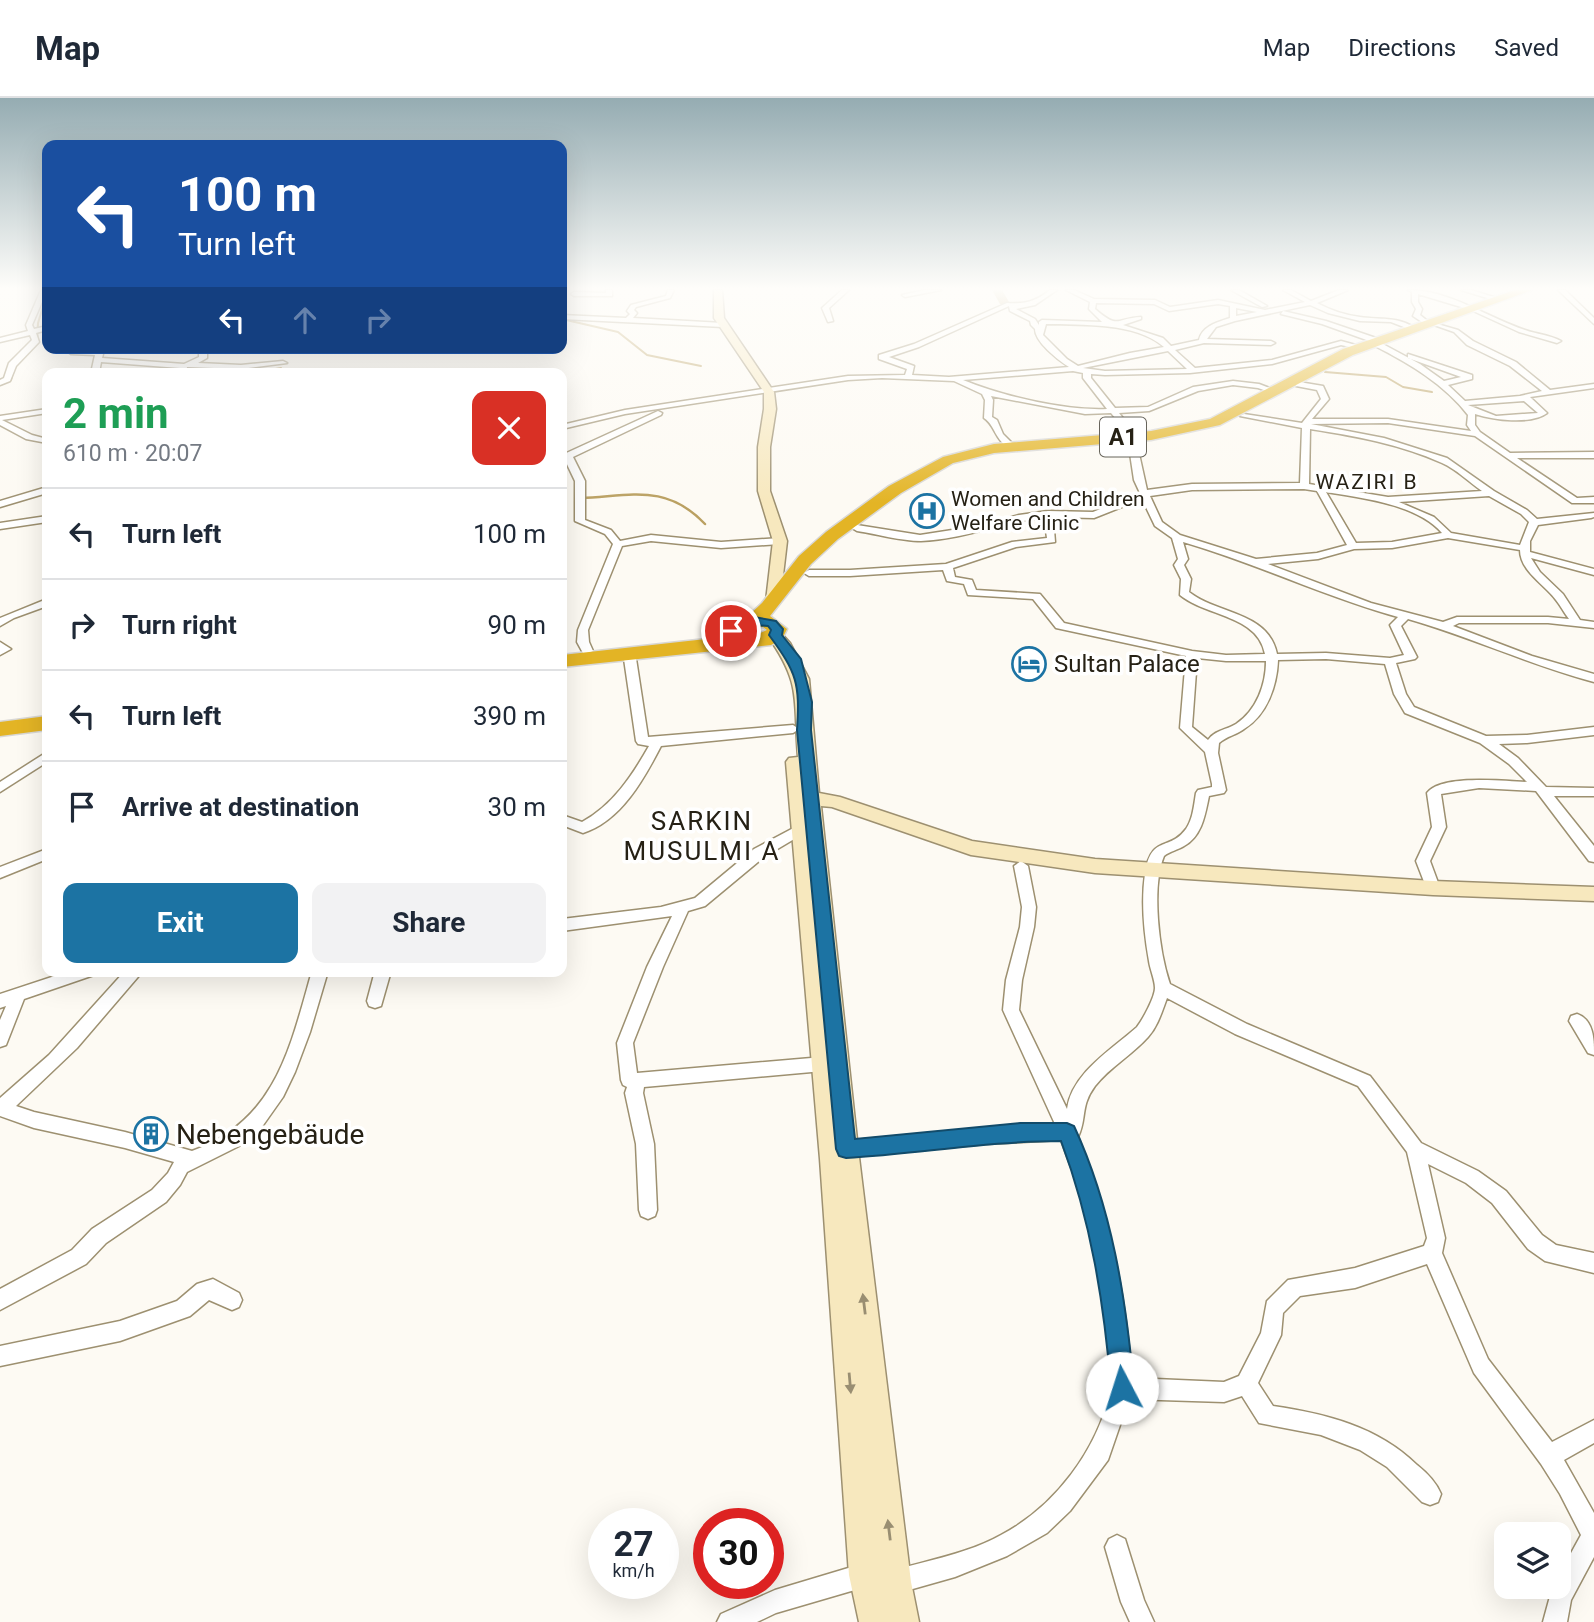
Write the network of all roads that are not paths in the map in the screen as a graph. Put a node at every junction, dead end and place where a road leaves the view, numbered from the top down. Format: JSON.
{"nodes":[{"id":1,"x":16,"y":361,"type":"edge"},
{"id":2,"x":110,"y":361,"type":"edge"},
{"id":3,"x":748,"y":361,"type":"edge"},
{"id":4,"x":893,"y":361,"type":"edge"},
{"id":5,"x":1064,"y":361,"type":"edge"},
{"id":6,"x":1099,"y":361,"type":"edge"},
{"id":7,"x":1182,"y":361,"type":"edge"},
{"id":8,"x":1275,"y":361,"type":"edge"},
{"id":9,"x":1329,"y":361,"type":"edge"},
{"id":10,"x":1339,"y":361,"type":"edge"},
{"id":11,"x":1407,"y":361,"type":"edge"},
{"id":12,"x":1426,"y":361,"type":"edge"},
{"id":13,"x":1507,"y":361,"type":"edge"},
{"id":14,"x":283,"y":362,"type":"dead end"},
{"id":15,"x":1226,"y":367,"type":"junction"},
{"id":16,"x":184,"y":368,"type":"edge"},
{"id":17,"x":1074,"y":369,"type":"junction"},
{"id":18,"x":1191,"y":371,"type":"junction"},
{"id":19,"x":1087,"y":372,"type":"junction"},
{"id":20,"x":908,"y":376,"type":"junction"},
{"id":21,"x":949,"y":379,"type":"junction"},
{"id":22,"x":0,"y":383,"type":"edge"},
{"id":23,"x":1233,"y":383,"type":"junction"},
{"id":24,"x":1299,"y":384,"type":"junction"},
{"id":25,"x":1443,"y":384,"type":"junction"},
{"id":26,"x":1594,"y":386,"type":"edge"},
{"id":27,"x":1196,"y":389,"type":"junction"},
{"id":28,"x":769,"y":391,"type":"junction"},
{"id":29,"x":1547,"y":391,"type":"junction"},
{"id":30,"x":985,"y":392,"type":"junction"},
{"id":31,"x":1276,"y":392,"type":"junction"},
{"id":32,"x":1526,"y":398,"type":"junction"},
{"id":33,"x":686,"y":404,"type":"junction"},
{"id":34,"x":1465,"y":405,"type":"junction"},
{"id":35,"x":42,"y":411,"type":"edge"},
{"id":36,"x":1115,"y":411,"type":"junction"},
{"id":37,"x":1244,"y":416,"type":"junction"},
{"id":38,"x":0,"y":420,"type":"edge"},
{"id":39,"x":1307,"y":424,"type":"junction"},
{"id":40,"x":567,"y":426,"type":"edge"},
{"id":41,"x":1477,"y":434,"type":"junction"},
{"id":42,"x":1130,"y":435,"type":"junction"},
{"id":43,"x":42,"y":440,"type":"edge"},
{"id":44,"x":1012,"y":446,"type":"junction"},
{"id":45,"x":1511,"y":455,"type":"junction"},
{"id":46,"x":1594,"y":455,"type":"edge"},
{"id":47,"x":567,"y":456,"type":"edge"},
{"id":48,"x":567,"y":460,"type":"edge"},
{"id":49,"x":1304,"y":486,"type":"junction"},
{"id":50,"x":1321,"y":491,"type":"junction"},
{"id":51,"x":42,"y":492,"type":"edge"},
{"id":52,"x":1492,"y":493,"type":"junction"},
{"id":53,"x":1144,"y":495,"type":"junction"},
{"id":54,"x":1382,"y":500,"type":"junction"},
{"id":55,"x":1594,"y":500,"type":"edge"},
{"id":56,"x":1575,"y":501,"type":"junction"},
{"id":57,"x":12,"y":502,"type":"junction"},
{"id":58,"x":0,"y":504,"type":"edge"},
{"id":59,"x":1048,"y":514,"type":"junction"},
{"id":60,"x":1592,"y":516,"type":"edge"},
{"id":61,"x":0,"y":518,"type":"edge"},
{"id":62,"x":42,"y":520,"type":"edge"},
{"id":63,"x":1535,"y":522,"type":"junction"},
{"id":64,"x":0,"y":526,"type":"edge"},
{"id":65,"x":857,"y":528,"type":"junction"},
{"id":66,"x":1448,"y":535,"type":"junction"},
{"id":67,"x":1177,"y":537,"type":"junction"},
{"id":68,"x":780,"y":541,"type":"junction"},
{"id":69,"x":618,"y":544,"type":"junction"},
{"id":70,"x":1353,"y":546,"type":"junction"},
{"id":71,"x":1524,"y":551,"type":"junction"},
{"id":72,"x":1254,"y":563,"type":"junction"},
{"id":73,"x":947,"y":567,"type":"junction"},
{"id":74,"x":1594,"y":572,"type":"edge"},
{"id":75,"x":809,"y":573,"type":"junction"},
{"id":76,"x":773,"y":601,"type":"junction"},
{"id":77,"x":42,"y":604,"type":"edge"},
{"id":78,"x":1404,"y":617,"type":"junction"},
{"id":79,"x":1576,"y":622,"type":"junction"},
{"id":80,"x":0,"y":623,"type":"edge"},
{"id":81,"x":1594,"y":625,"type":"edge"},
{"id":82,"x":1444,"y":626,"type":"junction"},
{"id":83,"x":761,"y":632,"type":"junction"},
{"id":84,"x":0,"y":645,"type":"edge"},
{"id":85,"x":587,"y":651,"type":"junction"},
{"id":86,"x":0,"y":652,"type":"edge"},
{"id":87,"x":629,"y":652,"type":"junction"},
{"id":88,"x":567,"y":653,"type":"edge"},
{"id":89,"x":1192,"y":654,"type":"junction"},
{"id":90,"x":1272,"y":659,"type":"junction"},
{"id":91,"x":567,"y":660,"type":"edge"},
{"id":92,"x":1390,"y":661,"type":"junction"},
{"id":93,"x":1594,"y":678,"type":"edge"},
{"id":94,"x":42,"y":719,"type":"edge"},
{"id":95,"x":0,"y":723,"type":"edge"},
{"id":96,"x":42,"y":724,"type":"edge"},
{"id":97,"x":0,"y":729,"type":"edge"},
{"id":98,"x":793,"y":729,"type":"junction"},
{"id":99,"x":1594,"y":731,"type":"edge"},
{"id":100,"x":1482,"y":740,"type":"junction"},
{"id":101,"x":657,"y":742,"type":"junction"},
{"id":102,"x":1212,"y":751,"type":"junction"},
{"id":103,"x":42,"y":759,"type":"edge"},
{"id":104,"x":0,"y":788,"type":"edge"},
{"id":105,"x":1540,"y":789,"type":"junction"},
{"id":106,"x":1594,"y":793,"type":"edge"},
{"id":107,"x":805,"y":808,"type":"junction"},
{"id":108,"x":567,"y":822,"type":"edge"},
{"id":109,"x":42,"y":856,"type":"edge"},
{"id":110,"x":1594,"y":857,"type":"edge"},
{"id":111,"x":1021,"y":866,"type":"junction"},
{"id":112,"x":0,"y":873,"type":"edge"},
{"id":113,"x":1153,"y":877,"type":"junction"},
{"id":114,"x":1433,"y":888,"type":"junction"},
{"id":115,"x":1594,"y":894,"type":"edge"},
{"id":116,"x":1594,"y":902,"type":"edge"},
{"id":117,"x":682,"y":909,"type":"junction"},
{"id":118,"x":567,"y":924,"type":"edge"},
{"id":119,"x":71,"y":977,"type":"edge"},
{"id":120,"x":130,"y":977,"type":"edge"},
{"id":121,"x":318,"y":977,"type":"edge"},
{"id":122,"x":381,"y":977,"type":"edge"},
{"id":123,"x":1163,"y":988,"type":"junction"},
{"id":124,"x":18,"y":995,"type":"junction"},
{"id":125,"x":0,"y":1001,"type":"edge"},
{"id":126,"x":375,"y":1001,"type":"dead end"},
{"id":127,"x":1577,"y":1021,"type":"dead end"},
{"id":128,"x":0,"y":1040,"type":"edge"},
{"id":129,"x":1594,"y":1048,"type":"edge"},
{"id":130,"x":823,"y":1064,"type":"junction"},
{"id":131,"x":637,"y":1080,"type":"junction"},
{"id":132,"x":0,"y":1108,"type":"edge"},
{"id":133,"x":1067,"y":1132,"type":"junction"},
{"id":134,"x":846,"y":1149,"type":"junction"},
{"id":135,"x":1415,"y":1149,"type":"junction"},
{"id":136,"x":192,"y":1159,"type":"junction"},
{"id":137,"x":648,"y":1210,"type":"dead end"},
{"id":138,"x":1432,"y":1252,"type":"junction"},
{"id":139,"x":1594,"y":1264,"type":"edge"},
{"id":140,"x":0,"y":1300,"type":"edge"},
{"id":141,"x":232,"y":1300,"type":"dead end"},
{"id":142,"x":0,"y":1356,"type":"edge"},
{"id":143,"x":1246,"y":1384,"type":"junction"},
{"id":144,"x":1122,"y":1388,"type":"junction"},
{"id":145,"x":1594,"y":1430,"type":"edge"},
{"id":146,"x":1549,"y":1456,"type":"junction"},
{"id":147,"x":1430,"y":1494,"type":"dead end"},
{"id":148,"x":1594,"y":1537,"type":"edge"},
{"id":149,"x":1117,"y":1547,"type":"dead end"},
{"id":150,"x":865,"y":1575,"type":"junction"},
{"id":151,"x":895,"y":1582,"type":"junction"},
{"id":152,"x":729,"y":1622,"type":"edge"},
{"id":153,"x":875,"y":1622,"type":"edge"},
{"id":154,"x":903,"y":1622,"type":"edge"},
{"id":155,"x":1142,"y":1622,"type":"edge"},
{"id":156,"x":1555,"y":1622,"type":"edge"}],
"edges":[{"from":1,"to":22,"type":"street"},
{"from":2,"to":16,"type":"street"},
{"from":3,"to":28,"type":"street"},
{"from":4,"to":20,"type":"street"},
{"from":5,"to":17,"type":"street"},
{"from":6,"to":17,"type":"street"},
{"from":7,"to":18,"type":"street"},
{"from":8,"to":15,"type":"street"},
{"from":9,"to":31,"type":"highway","number":"A1"},
{"from":10,"to":24,"type":"highway","number":"A1"},
{"from":11,"to":25,"type":"street"},
{"from":12,"to":25,"type":"street"},
{"from":13,"to":29,"type":"street"},
{"from":14,"to":16,"type":"street"},
{"from":15,"to":18,"type":"street"},
{"from":15,"to":23,"type":"street"},
{"from":17,"to":19,"type":"street"},
{"from":17,"to":21,"type":"street"},
{"from":18,"to":19,"type":"street"},
{"from":18,"to":27,"type":"street"},
{"from":19,"to":36,"type":"street"},
{"from":20,"to":21,"type":"street"},
{"from":20,"to":28,"type":"street"},
{"from":21,"to":30,"type":"street"},
{"from":23,"to":27,"type":"street"},
{"from":23,"to":31,"type":"street"},
{"from":24,"to":37,"type":"highway","number":"A1"},
{"from":24,"to":39,"type":"street"},
{"from":25,"to":34,"type":"street"},
{"from":26,"to":29,"type":"street"},
{"from":27,"to":36,"type":"street"},
{"from":28,"to":33,"type":"street"},
{"from":28,"to":68,"type":"street"},
{"from":29,"to":32,"type":"street"},
{"from":30,"to":36,"type":"street"},
{"from":30,"to":44,"type":"street"},
{"from":31,"to":44,"type":"highway","number":"A1"},
{"from":32,"to":34,"type":"street"},
{"from":32,"to":34,"type":"street"},
{"from":33,"to":40,"type":"street"},
{"from":33,"to":47,"type":"street"},
{"from":34,"to":41,"type":"street"},
{"from":35,"to":38,"type":"street"},
{"from":36,"to":42,"type":"street"},
{"from":37,"to":39,"type":"street"},
{"from":37,"to":42,"type":"highway","number":"A1"},
{"from":38,"to":43,"type":"street"},
{"from":39,"to":41,"type":"street"},
{"from":39,"to":49,"type":"street"},
{"from":39,"to":52,"type":"street"},
{"from":41,"to":45,"type":"street"},
{"from":42,"to":53,"type":"street"},
{"from":42,"to":65,"type":"highway","number":"A1"},
{"from":44,"to":76,"type":"highway","number":"A1"},
{"from":45,"to":46,"type":"street"},
{"from":45,"to":56,"type":"street"},
{"from":48,"to":69,"type":"street"},
{"from":49,"to":50,"type":"street"},
{"from":49,"to":53,"type":"street"},
{"from":50,"to":54,"type":"street"},
{"from":50,"to":70,"type":"street"},
{"from":51,"to":57,"type":"street"},
{"from":52,"to":54,"type":"street"},
{"from":52,"to":63,"type":"street"},
{"from":53,"to":59,"type":"street"},
{"from":53,"to":67,"type":"street"},
{"from":54,"to":66,"type":"street"},
{"from":55,"to":56,"type":"street"},
{"from":56,"to":60,"type":"street"},
{"from":57,"to":58,"type":"street"},
{"from":57,"to":61,"type":"street"},
{"from":59,"to":65,"type":"street"},
{"from":59,"to":73,"type":"street"},
{"from":60,"to":63,"type":"street"},
{"from":62,"to":64,"type":"street"},
{"from":63,"to":71,"type":"street"},
{"from":65,"to":75,"type":"highway","number":"A1"},
{"from":66,"to":70,"type":"street"},
{"from":66,"to":71,"type":"street"},
{"from":67,"to":72,"type":"street"},
{"from":67,"to":90,"type":"street"},
{"from":68,"to":69,"type":"street"},
{"from":68,"to":76,"type":"street"},
{"from":69,"to":85,"type":"street"},
{"from":70,"to":72,"type":"street"},
{"from":71,"to":74,"type":"street"},
{"from":71,"to":79,"type":"street"},
{"from":72,"to":78,"type":"street"},
{"from":73,"to":75,"type":"street"},
{"from":73,"to":89,"type":"street"},
{"from":75,"to":83,"type":"highway","number":"A1"},
{"from":76,"to":83,"type":"highway","number":"A1"},
{"from":77,"to":80,"type":"street"},
{"from":78,"to":82,"type":"street"},
{"from":78,"to":92,"type":"street"},
{"from":79,"to":81,"type":"street"},
{"from":79,"to":82,"type":"street"},
{"from":82,"to":93,"type":"street"},
{"from":83,"to":85,"type":"highway"},
{"from":83,"to":87,"type":"highway"},
{"from":83,"to":98,"type":"street"},
{"from":83,"to":107,"type":"street"},
{"from":84,"to":86,"type":"street"},
{"from":85,"to":88,"type":"highway"},
{"from":87,"to":91,"type":"highway"},
{"from":87,"to":101,"type":"street"},
{"from":89,"to":90,"type":"street"},
{"from":89,"to":102,"type":"street"},
{"from":90,"to":92,"type":"street"},
{"from":90,"to":102,"type":"street"},
{"from":92,"to":100,"type":"street"},
{"from":94,"to":95,"type":"highway"},
{"from":96,"to":97,"type":"highway"},
{"from":98,"to":101,"type":"street"},
{"from":98,"to":107,"type":"street"},
{"from":99,"to":100,"type":"street"},
{"from":100,"to":105,"type":"street"},
{"from":101,"to":108,"type":"street"},
{"from":102,"to":113,"type":"street"},
{"from":103,"to":104,"type":"street"},
{"from":105,"to":106,"type":"street"},
{"from":105,"to":110,"type":"street"},
{"from":105,"to":114,"type":"street"},
{"from":107,"to":111,"type":"street"},
{"from":107,"to":113,"type":"street"},
{"from":107,"to":117,"type":"street"},
{"from":107,"to":130,"type":"street"},
{"from":107,"to":134,"type":"street"},
{"from":109,"to":112,"type":"street"},
{"from":111,"to":113,"type":"street"},
{"from":111,"to":133,"type":"street"},
{"from":113,"to":114,"type":"street"},
{"from":113,"to":116,"type":"street"},
{"from":113,"to":123,"type":"street"},
{"from":114,"to":115,"type":"street"},
{"from":117,"to":118,"type":"street"},
{"from":117,"to":131,"type":"street"},
{"from":119,"to":124,"type":"street"},
{"from":120,"to":132,"type":"street"},
{"from":121,"to":136,"type":"street"},
{"from":122,"to":126,"type":"street"},
{"from":123,"to":133,"type":"street"},
{"from":123,"to":135,"type":"street"},
{"from":124,"to":125,"type":"street"},
{"from":124,"to":128,"type":"street"},
{"from":127,"to":129,"type":"street"},
{"from":130,"to":131,"type":"street"},
{"from":130,"to":150,"type":"street","one_way":true},
{"from":131,"to":137,"type":"street"},
{"from":132,"to":136,"type":"street"},
{"from":133,"to":134,"type":"street"},
{"from":133,"to":144,"type":"street"},
{"from":151,"to":134,"type":"street","one_way":true},
{"from":135,"to":138,"type":"street"},
{"from":135,"to":139,"type":"street"},
{"from":136,"to":140,"type":"street"},
{"from":138,"to":143,"type":"street"},
{"from":138,"to":146,"type":"street"},
{"from":141,"to":142,"type":"street"},
{"from":143,"to":144,"type":"street"},
{"from":143,"to":147,"type":"street"},
{"from":144,"to":151,"type":"street"},
{"from":145,"to":146,"type":"street"},
{"from":146,"to":148,"type":"street"},
{"from":148,"to":156,"type":"street"},
{"from":149,"to":155,"type":"street"},
{"from":150,"to":152,"type":"street"},
{"from":150,"to":153,"type":"street"},
{"from":151,"to":154,"type":"street"}]}
